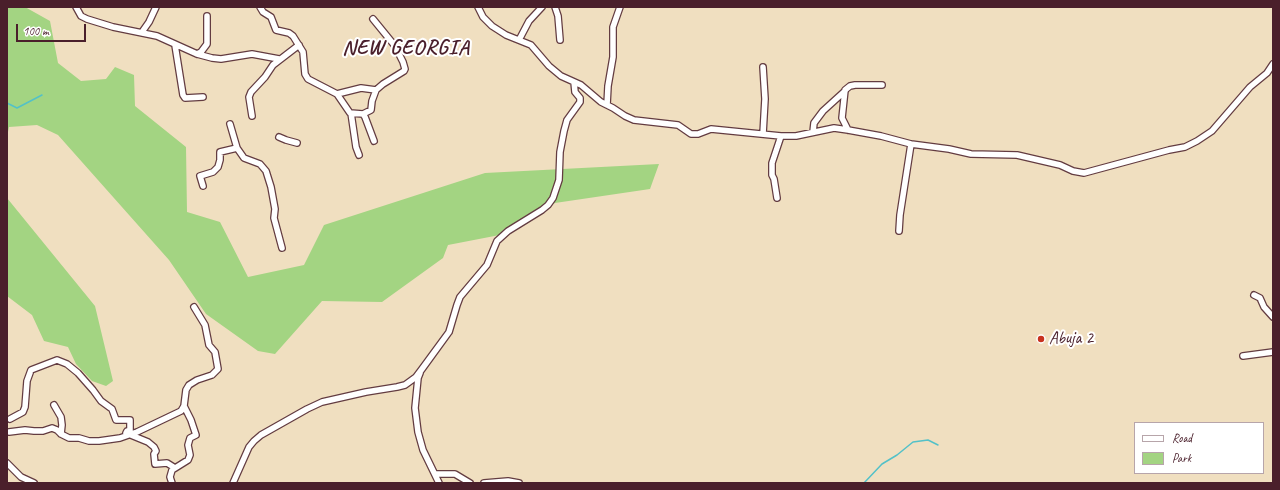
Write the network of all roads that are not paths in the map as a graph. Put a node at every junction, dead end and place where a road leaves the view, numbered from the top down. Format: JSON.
{"nodes":[{"id":1,"x":76,"y":7,"type":"edge"},
{"id":2,"x":156,"y":7,"type":"edge"},
{"id":3,"x":260,"y":7,"type":"edge"},
{"id":4,"x":478,"y":7,"type":"edge"},
{"id":5,"x":531,"y":7,"type":"edge"},
{"id":6,"x":542,"y":7,"type":"edge"},
{"id":7,"x":555,"y":7,"type":"edge"},
{"id":8,"x":620,"y":7,"type":"edge"},
{"id":9,"x":535,"y":13,"type":"junction"},
{"id":10,"x":207,"y":16,"type":"dead end"},
{"id":11,"x":373,"y":19,"type":"dead end"},
{"id":12,"x":142,"y":32,"type":"junction"},
{"id":13,"x":519,"y":40,"type":"junction"},
{"id":14,"x":560,"y":40,"type":"dead end"},
{"id":15,"x":175,"y":45,"type":"junction"},
{"id":16,"x":299,"y":45,"type":"junction"},
{"id":17,"x":197,"y":54,"type":"junction"},
{"id":18,"x":279,"y":60,"type":"junction"},
{"id":19,"x":1273,"y":64,"type":"edge"},
{"id":20,"x":763,"y":67,"type":"dead end"},
{"id":21,"x":574,"y":82,"type":"junction"},
{"id":22,"x":882,"y":85,"type":"dead end"},
{"id":23,"x":376,"y":90,"type":"junction"},
{"id":24,"x":845,"y":90,"type":"junction"},
{"id":25,"x":337,"y":94,"type":"junction"},
{"id":26,"x":203,"y":97,"type":"dead end"},
{"id":27,"x":607,"y":105,"type":"junction"},
{"id":28,"x":351,"y":113,"type":"junction"},
{"id":29,"x":363,"y":114,"type":"junction"},
{"id":30,"x":252,"y":116,"type":"dead end"},
{"id":31,"x":842,"y":118,"type":"junction"},
{"id":32,"x":230,"y":124,"type":"dead end"},
{"id":33,"x":834,"y":128,"type":"junction"},
{"id":34,"x":848,"y":130,"type":"junction"},
{"id":35,"x":813,"y":132,"type":"junction"},
{"id":36,"x":763,"y":134,"type":"junction"},
{"id":37,"x":781,"y":136,"type":"junction"},
{"id":38,"x":278,"y":137,"type":"dead end"},
{"id":39,"x":374,"y":141,"type":"dead end"},
{"id":40,"x":297,"y":143,"type":"dead end"},
{"id":41,"x":911,"y":144,"type":"junction"},
{"id":42,"x":237,"y":148,"type":"junction"},
{"id":43,"x":359,"y":155,"type":"dead end"},
{"id":44,"x":203,"y":186,"type":"dead end"},
{"id":45,"x":777,"y":198,"type":"dead end"},
{"id":46,"x":899,"y":231,"type":"dead end"},
{"id":47,"x":282,"y":248,"type":"dead end"},
{"id":48,"x":1254,"y":296,"type":"dead end"},
{"id":49,"x":194,"y":307,"type":"dead end"},
{"id":50,"x":1273,"y":317,"type":"edge"},
{"id":51,"x":1273,"y":352,"type":"edge"},
{"id":52,"x":1243,"y":356,"type":"dead end"},
{"id":53,"x":422,"y":369,"type":"junction"},
{"id":54,"x":54,"y":405,"type":"dead end"},
{"id":55,"x":184,"y":406,"type":"junction"},
{"id":56,"x":10,"y":419,"type":"dead end"},
{"id":57,"x":9,"y":432,"type":"dead end"},
{"id":58,"x":61,"y":434,"type":"junction"},
{"id":59,"x":128,"y":434,"type":"junction"},
{"id":60,"x":7,"y":463,"type":"edge"},
{"id":61,"x":175,"y":468,"type":"junction"},
{"id":62,"x":435,"y":474,"type":"junction"},
{"id":63,"x":34,"y":483,"type":"edge"},
{"id":64,"x":172,"y":483,"type":"edge"},
{"id":65,"x":233,"y":483,"type":"edge"},
{"id":66,"x":439,"y":483,"type":"edge"},
{"id":67,"x":470,"y":483,"type":"edge"},
{"id":68,"x":484,"y":483,"type":"edge"},
{"id":69,"x":519,"y":483,"type":"edge"}],
"edges":[{"from":1,"to":12,"type":"street"},
{"from":2,"to":12,"type":"street"},
{"from":3,"to":16,"type":"street"},
{"from":4,"to":13,"type":"street"},
{"from":5,"to":9,"type":"street"},
{"from":6,"to":9,"type":"street"},
{"from":7,"to":14,"type":"street"},
{"from":8,"to":27,"type":"street"},
{"from":9,"to":13,"type":"street"},
{"from":10,"to":17,"type":"street"},
{"from":11,"to":23,"type":"street"},
{"from":12,"to":15,"type":"street"},
{"from":13,"to":21,"type":"street"},
{"from":15,"to":17,"type":"street"},
{"from":15,"to":26,"type":"street"},
{"from":16,"to":18,"type":"street"},
{"from":16,"to":25,"type":"street"},
{"from":17,"to":18,"type":"street"},
{"from":18,"to":30,"type":"street"},
{"from":19,"to":41,"type":"street"},
{"from":20,"to":36,"type":"street"},
{"from":21,"to":27,"type":"street"},
{"from":21,"to":53,"type":"street"},
{"from":22,"to":24,"type":"street"},
{"from":23,"to":25,"type":"street"},
{"from":23,"to":29,"type":"street"},
{"from":24,"to":31,"type":"street"},
{"from":24,"to":35,"type":"street"},
{"from":25,"to":28,"type":"street"},
{"from":27,"to":36,"type":"street"},
{"from":28,"to":29,"type":"street"},
{"from":28,"to":43,"type":"street"},
{"from":29,"to":39,"type":"street"},
{"from":31,"to":33,"type":"street"},
{"from":31,"to":34,"type":"street"},
{"from":32,"to":42,"type":"street"},
{"from":33,"to":34,"type":"street"},
{"from":33,"to":35,"type":"street"},
{"from":34,"to":41,"type":"street"},
{"from":35,"to":37,"type":"street"},
{"from":36,"to":37,"type":"street"},
{"from":37,"to":45,"type":"street"},
{"from":38,"to":40,"type":"street"},
{"from":41,"to":46,"type":"street"},
{"from":42,"to":44,"type":"street"},
{"from":42,"to":47,"type":"street"},
{"from":48,"to":50,"type":"street"},
{"from":49,"to":55,"type":"street"},
{"from":51,"to":52,"type":"street"},
{"from":53,"to":62,"type":"street"},
{"from":53,"to":65,"type":"street"},
{"from":54,"to":58,"type":"street"},
{"from":55,"to":59,"type":"street"},
{"from":55,"to":61,"type":"street"},
{"from":56,"to":59,"type":"street"},
{"from":57,"to":58,"type":"street"},
{"from":58,"to":59,"type":"street"},
{"from":59,"to":61,"type":"street"},
{"from":60,"to":63,"type":"street"},
{"from":61,"to":64,"type":"street"},
{"from":62,"to":66,"type":"street"},
{"from":62,"to":67,"type":"street"},
{"from":68,"to":69,"type":"street"}]}
